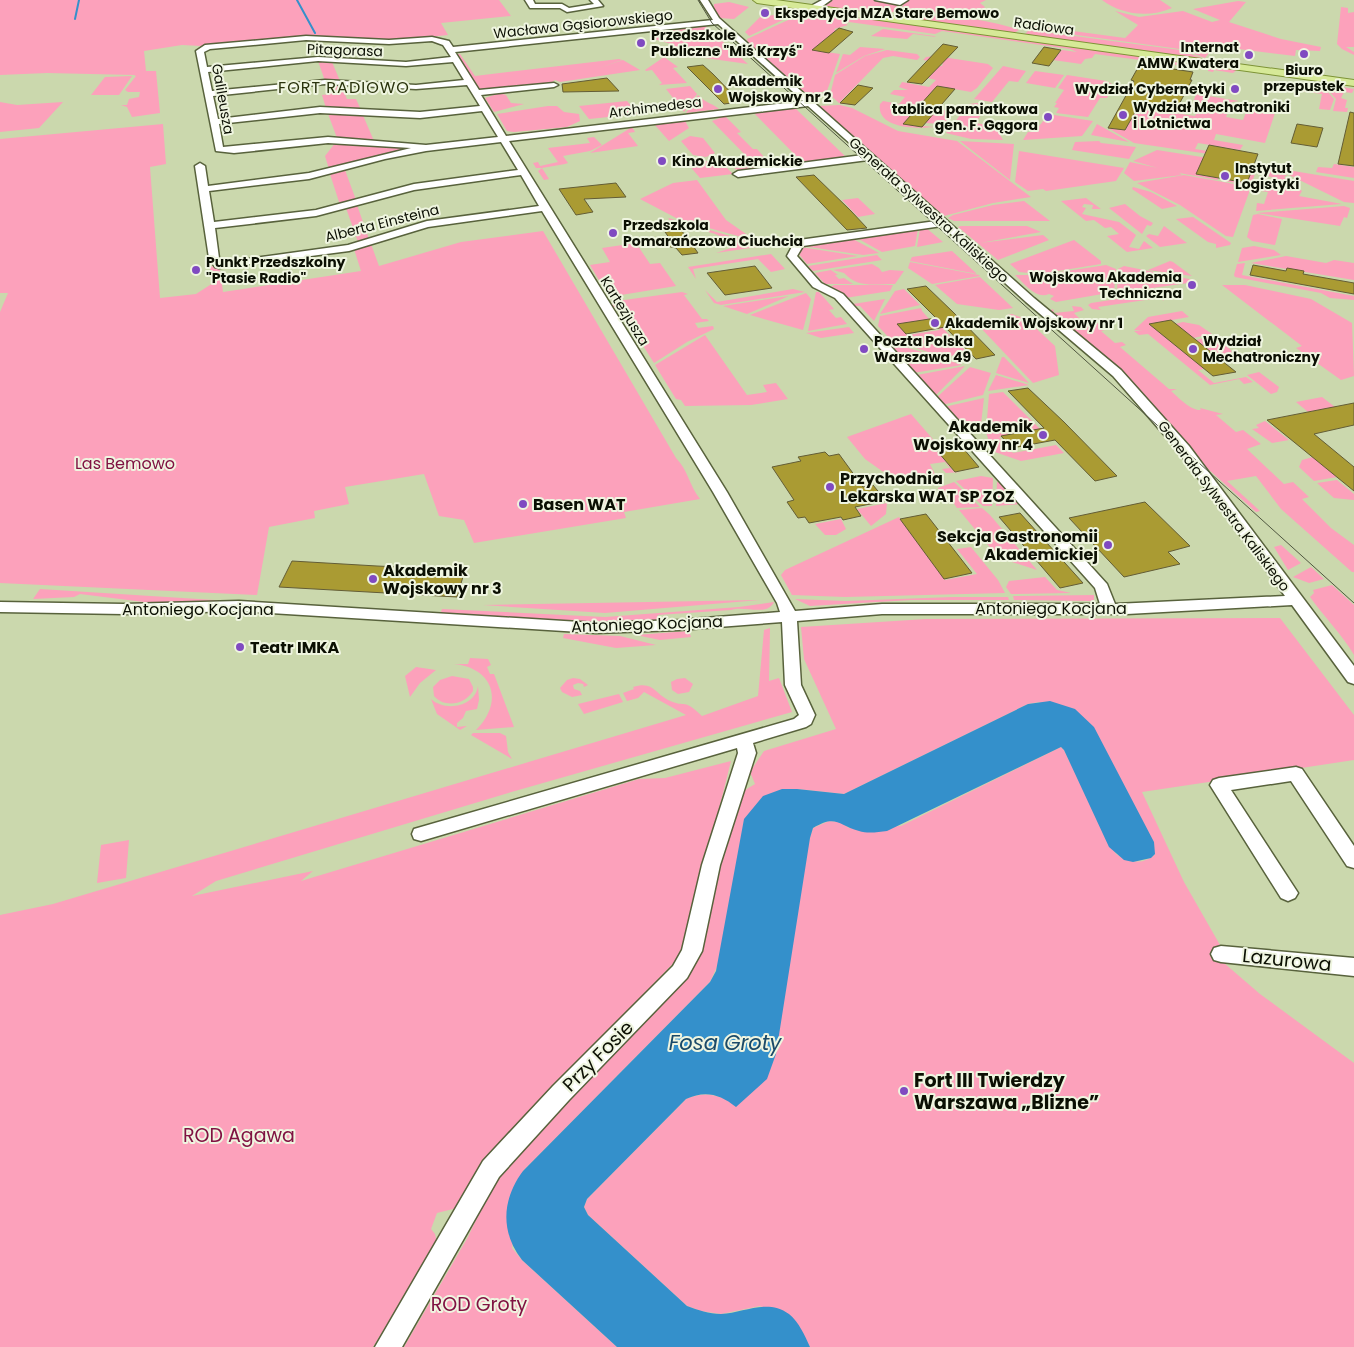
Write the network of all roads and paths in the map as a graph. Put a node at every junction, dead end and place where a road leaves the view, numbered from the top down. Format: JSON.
{"nodes":[{"id":1,"x":528,"y":0,"type":"edge"},
{"id":2,"x":594,"y":0,"type":"edge"},
{"id":3,"x":704,"y":0,"type":"edge"},
{"id":4,"x":713,"y":0,"type":"edge"},
{"id":5,"x":748,"y":0,"type":"edge"},
{"id":6,"x":827,"y":0,"type":"edge"},
{"id":7,"x":878,"y":0,"type":"edge"},
{"id":8,"x":760,"y":1,"type":"edge"},
{"id":9,"x":902,"y":2,"type":"edge"},
{"id":10,"x":814,"y":8,"type":"junction"},
{"id":11,"x":710,"y":10,"type":"junction"},
{"id":12,"x":719,"y":22,"type":"junction"},
{"id":13,"x":453,"y":54,"type":"junction"},
{"id":14,"x":204,"y":70,"type":"junction"},
{"id":15,"x":1353,"y":81,"type":"edge"},
{"id":16,"x":470,"y":82,"type":"junction"},
{"id":17,"x":554,"y":85,"type":"dead end"},
{"id":18,"x":477,"y":93,"type":"junction"},
{"id":19,"x":209,"y":94,"type":"junction"},
{"id":20,"x":809,"y":103,"type":"junction"},
{"id":21,"x":486,"y":108,"type":"junction"},
{"id":22,"x":213,"y":122,"type":"junction"},
{"id":23,"x":504,"y":139,"type":"junction"},
{"id":24,"x":426,"y":148,"type":"junction"},
{"id":25,"x":870,"y":157,"type":"junction"},
{"id":26,"x":200,"y":166,"type":"dead end"},
{"id":27,"x":524,"y":172,"type":"junction"},
{"id":28,"x":738,"y":174,"type":"dead end"},
{"id":29,"x":204,"y":189,"type":"junction"},
{"id":30,"x":545,"y":208,"type":"junction"},
{"id":31,"x":944,"y":223,"type":"junction"},
{"id":32,"x":210,"y":226,"type":"junction"},
{"id":33,"x":226,"y":265,"type":"joint"},
{"id":34,"x":1294,"y":600,"type":"junction"},
{"id":35,"x":0,"y":607,"type":"edge"},
{"id":36,"x":1109,"y":608,"type":"junction"},
{"id":37,"x":789,"y":616,"type":"junction"},
{"id":38,"x":1354,"y":678,"type":"edge"},
{"id":39,"x":744,"y":740,"type":"junction"},
{"id":40,"x":421,"y":834,"type":"dead end"},
{"id":41,"x":1354,"y":861,"type":"edge"},
{"id":42,"x":1288,"y":893,"type":"dead end"},
{"id":43,"x":1221,"y":954,"type":"dead end"},
{"id":44,"x":1354,"y":967,"type":"edge"},
{"id":45,"x":388,"y":1347,"type":"edge"}],
"edges":[{"from":1,"to":2,"type":"street"},
{"from":3,"to":11,"type":"street","name":"Generała Sylwestra Kaliskiego"},
{"from":4,"to":11,"type":"street"},
{"from":5,"to":8,"type":"main road","name":"Radiowa"},
{"from":6,"to":10,"type":"street"},
{"from":7,"to":9,"type":"street"},
{"from":8,"to":10,"type":"main road","name":"Radiowa"},
{"from":10,"to":15,"type":"main road","name":"Radiowa"},
{"from":11,"to":12,"type":"street","name":"Generała Sylwestra Kaliskiego"},
{"from":12,"to":13,"type":"street","name":"Wacława Gąsiorowskiego"},
{"from":12,"to":20,"type":"street","name":"Generała Sylwestra Kaliskiego"},
{"from":13,"to":14,"type":"street","name":"Pitagorasa"},
{"from":13,"to":14,"type":"street","name":"Galileusza"},
{"from":13,"to":16,"type":"street","name":"Kartezjusza"},
{"from":14,"to":19,"type":"street","name":"Galileusza"},
{"from":16,"to":18,"type":"street","name":"Kartezjusza"},
{"from":16,"to":19,"type":"street"},
{"from":17,"to":18,"type":"street"},
{"from":18,"to":21,"type":"street","name":"Kartezjusza"},
{"from":19,"to":22,"type":"street","name":"Galileusza"},
{"from":20,"to":23,"type":"street","name":"Archimedesa"},
{"from":20,"to":25,"type":"street","name":"Generała Sylwestra Kaliskiego"},
{"from":21,"to":22,"type":"street"},
{"from":21,"to":23,"type":"street","name":"Kartezjusza"},
{"from":22,"to":24,"type":"street","name":"Galileusza"},
{"from":23,"to":24,"type":"street","name":"Archimedesa"},
{"from":23,"to":27,"type":"street","name":"Kartezjusza"},
{"from":24,"to":29,"type":"street"},
{"from":25,"to":28,"type":"street"},
{"from":25,"to":31,"type":"street","name":"Generała Sylwestra Kaliskiego"},
{"from":26,"to":29,"type":"street"},
{"from":27,"to":30,"type":"street","name":"Kartezjusza"},
{"from":27,"to":32,"type":"street"},
{"from":29,"to":32,"type":"street"},
{"from":30,"to":33,"type":"street","name":"Alberta Einsteina"},
{"from":30,"to":37,"type":"street","name":"Kartezjusza"},
{"from":31,"to":34,"type":"street","name":"Generała Sylwestra Kaliskiego"},
{"from":31,"to":36,"type":"street"},
{"from":32,"to":33,"type":"street"},
{"from":34,"to":36,"type":"street","name":"Antoniego Kocjana"},
{"from":34,"to":38,"type":"street"},
{"from":35,"to":37,"type":"street","name":"Antoniego Kocjana"},
{"from":36,"to":37,"type":"street","name":"Antoniego Kocjana"},
{"from":37,"to":39,"type":"street"},
{"from":39,"to":40,"type":"street"},
{"from":39,"to":45,"type":"street","name":"Przy Fosie"},
{"from":41,"to":42,"type":"street"},
{"from":43,"to":44,"type":"street","name":"Lazurowa"}]}
